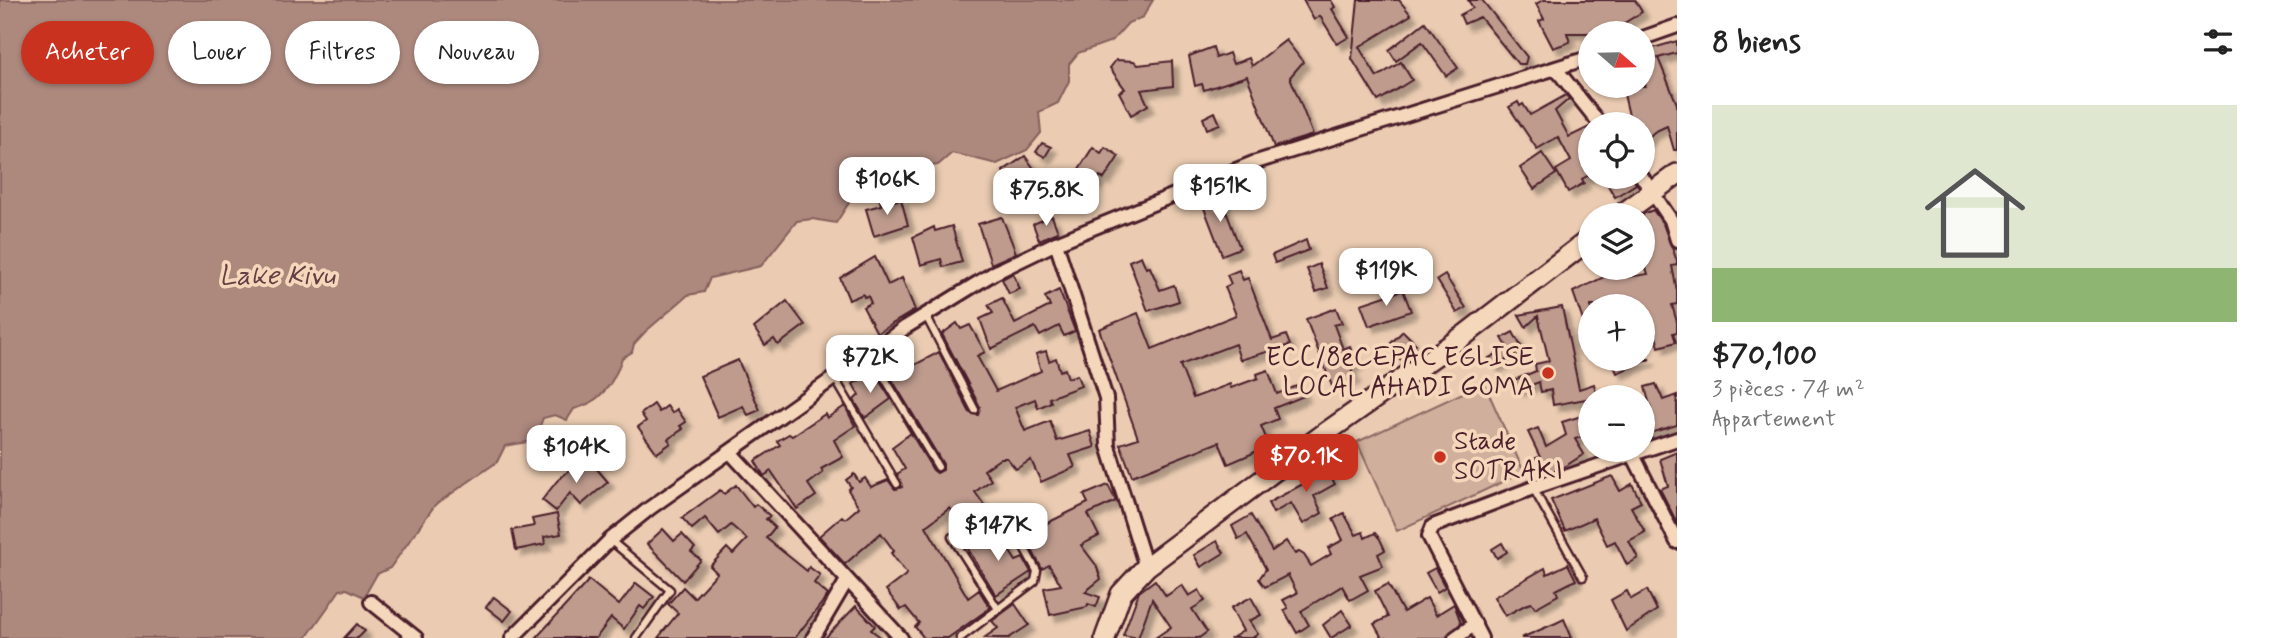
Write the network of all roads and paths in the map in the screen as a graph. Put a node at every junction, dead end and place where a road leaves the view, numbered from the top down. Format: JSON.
{"nodes":[{"id":1,"x":1677,"y":26,"type":"edge"},
{"id":2,"x":1656,"y":33,"type":"edge"},
{"id":3,"x":1578,"y":63,"type":"edge"},
{"id":4,"x":1557,"y":70,"type":"junction"},
{"id":5,"x":1590,"y":112,"type":"edge"},
{"id":6,"x":1677,"y":174,"type":"edge"},
{"id":7,"x":1655,"y":182,"type":"edge"},
{"id":8,"x":1644,"y":189,"type":"edge"},
{"id":9,"x":1652,"y":189,"type":"edge"},
{"id":10,"x":1631,"y":203,"type":"edge"},
{"id":11,"x":1674,"y":220,"type":"edge"},
{"id":12,"x":1677,"y":240,"type":"edge"},
{"id":13,"x":1056,"y":243,"type":"junction"},
{"id":14,"x":1578,"y":248,"type":"edge"},
{"id":15,"x":926,"y":315,"type":"junction"},
{"id":16,"x":869,"y":352,"type":"junction"},
{"id":17,"x":834,"y":377,"type":"junction"},
{"id":18,"x":975,"y":410,"type":"dead end"},
{"id":19,"x":1677,"y":439,"type":"edge"},
{"id":20,"x":1655,"y":446,"type":"edge"},
{"id":21,"x":730,"y":452,"type":"junction"},
{"id":22,"x":1609,"y":462,"type":"edge"},
{"id":23,"x":1637,"y":462,"type":"edge"},
{"id":24,"x":938,"y":467,"type":"dead end"},
{"id":25,"x":897,"y":484,"type":"dead end"},
{"id":26,"x":1533,"y":488,"type":"junction"},
{"id":27,"x":1015,"y":531,"type":"dead end"},
{"id":28,"x":952,"y":537,"type":"dead end"},
{"id":29,"x":610,"y":540,"type":"junction"},
{"id":30,"x":1677,"y":542,"type":"edge"},
{"id":31,"x":1146,"y":567,"type":"junction"},
{"id":32,"x":1583,"y":577,"type":"dead end"},
{"id":33,"x":846,"y":582,"type":"junction"},
{"id":34,"x":371,"y":602,"type":"dead end"},
{"id":35,"x":998,"y":609,"type":"junction"},
{"id":36,"x":1475,"y":624,"type":"junction"},
{"id":37,"x":416,"y":638,"type":"edge"},
{"id":38,"x":512,"y":638,"type":"edge"},
{"id":39,"x":636,"y":638,"type":"edge"},
{"id":40,"x":813,"y":638,"type":"edge"},
{"id":41,"x":901,"y":638,"type":"edge"},
{"id":42,"x":960,"y":638,"type":"edge"},
{"id":43,"x":1105,"y":638,"type":"edge"},
{"id":44,"x":1455,"y":638,"type":"edge"},
{"id":45,"x":1481,"y":638,"type":"edge"}],
"edges":[{"from":1,"to":2,"type":"street"},
{"from":3,"to":4,"type":"street"},
{"from":4,"to":5,"type":"street"},
{"from":4,"to":13,"type":"street"},
{"from":6,"to":7,"type":"street"},
{"from":8,"to":10,"type":"street"},
{"from":9,"to":11,"type":"street"},
{"from":11,"to":12,"type":"street"},
{"from":13,"to":15,"type":"street"},
{"from":13,"to":31,"type":"street"},
{"from":14,"to":31,"type":"street"},
{"from":15,"to":16,"type":"street"},
{"from":15,"to":18,"type":"lane"},
{"from":16,"to":17,"type":"street"},
{"from":16,"to":24,"type":"lane"},
{"from":17,"to":21,"type":"street"},
{"from":17,"to":25,"type":"lane"},
{"from":19,"to":20,"type":"street"},
{"from":21,"to":29,"type":"street"},
{"from":21,"to":33,"type":"street"},
{"from":22,"to":26,"type":"street"},
{"from":23,"to":30,"type":"street"},
{"from":26,"to":32,"type":"lane"},
{"from":26,"to":36,"type":"street"},
{"from":27,"to":35,"type":"lane"},
{"from":28,"to":35,"type":"lane"},
{"from":29,"to":38,"type":"street"},
{"from":29,"to":39,"type":"lane"},
{"from":31,"to":43,"type":"street"},
{"from":33,"to":40,"type":"street"},
{"from":33,"to":41,"type":"street"},
{"from":34,"to":37,"type":"street"},
{"from":35,"to":42,"type":"lane"},
{"from":36,"to":44,"type":"street"},
{"from":36,"to":45,"type":"street"}]}
